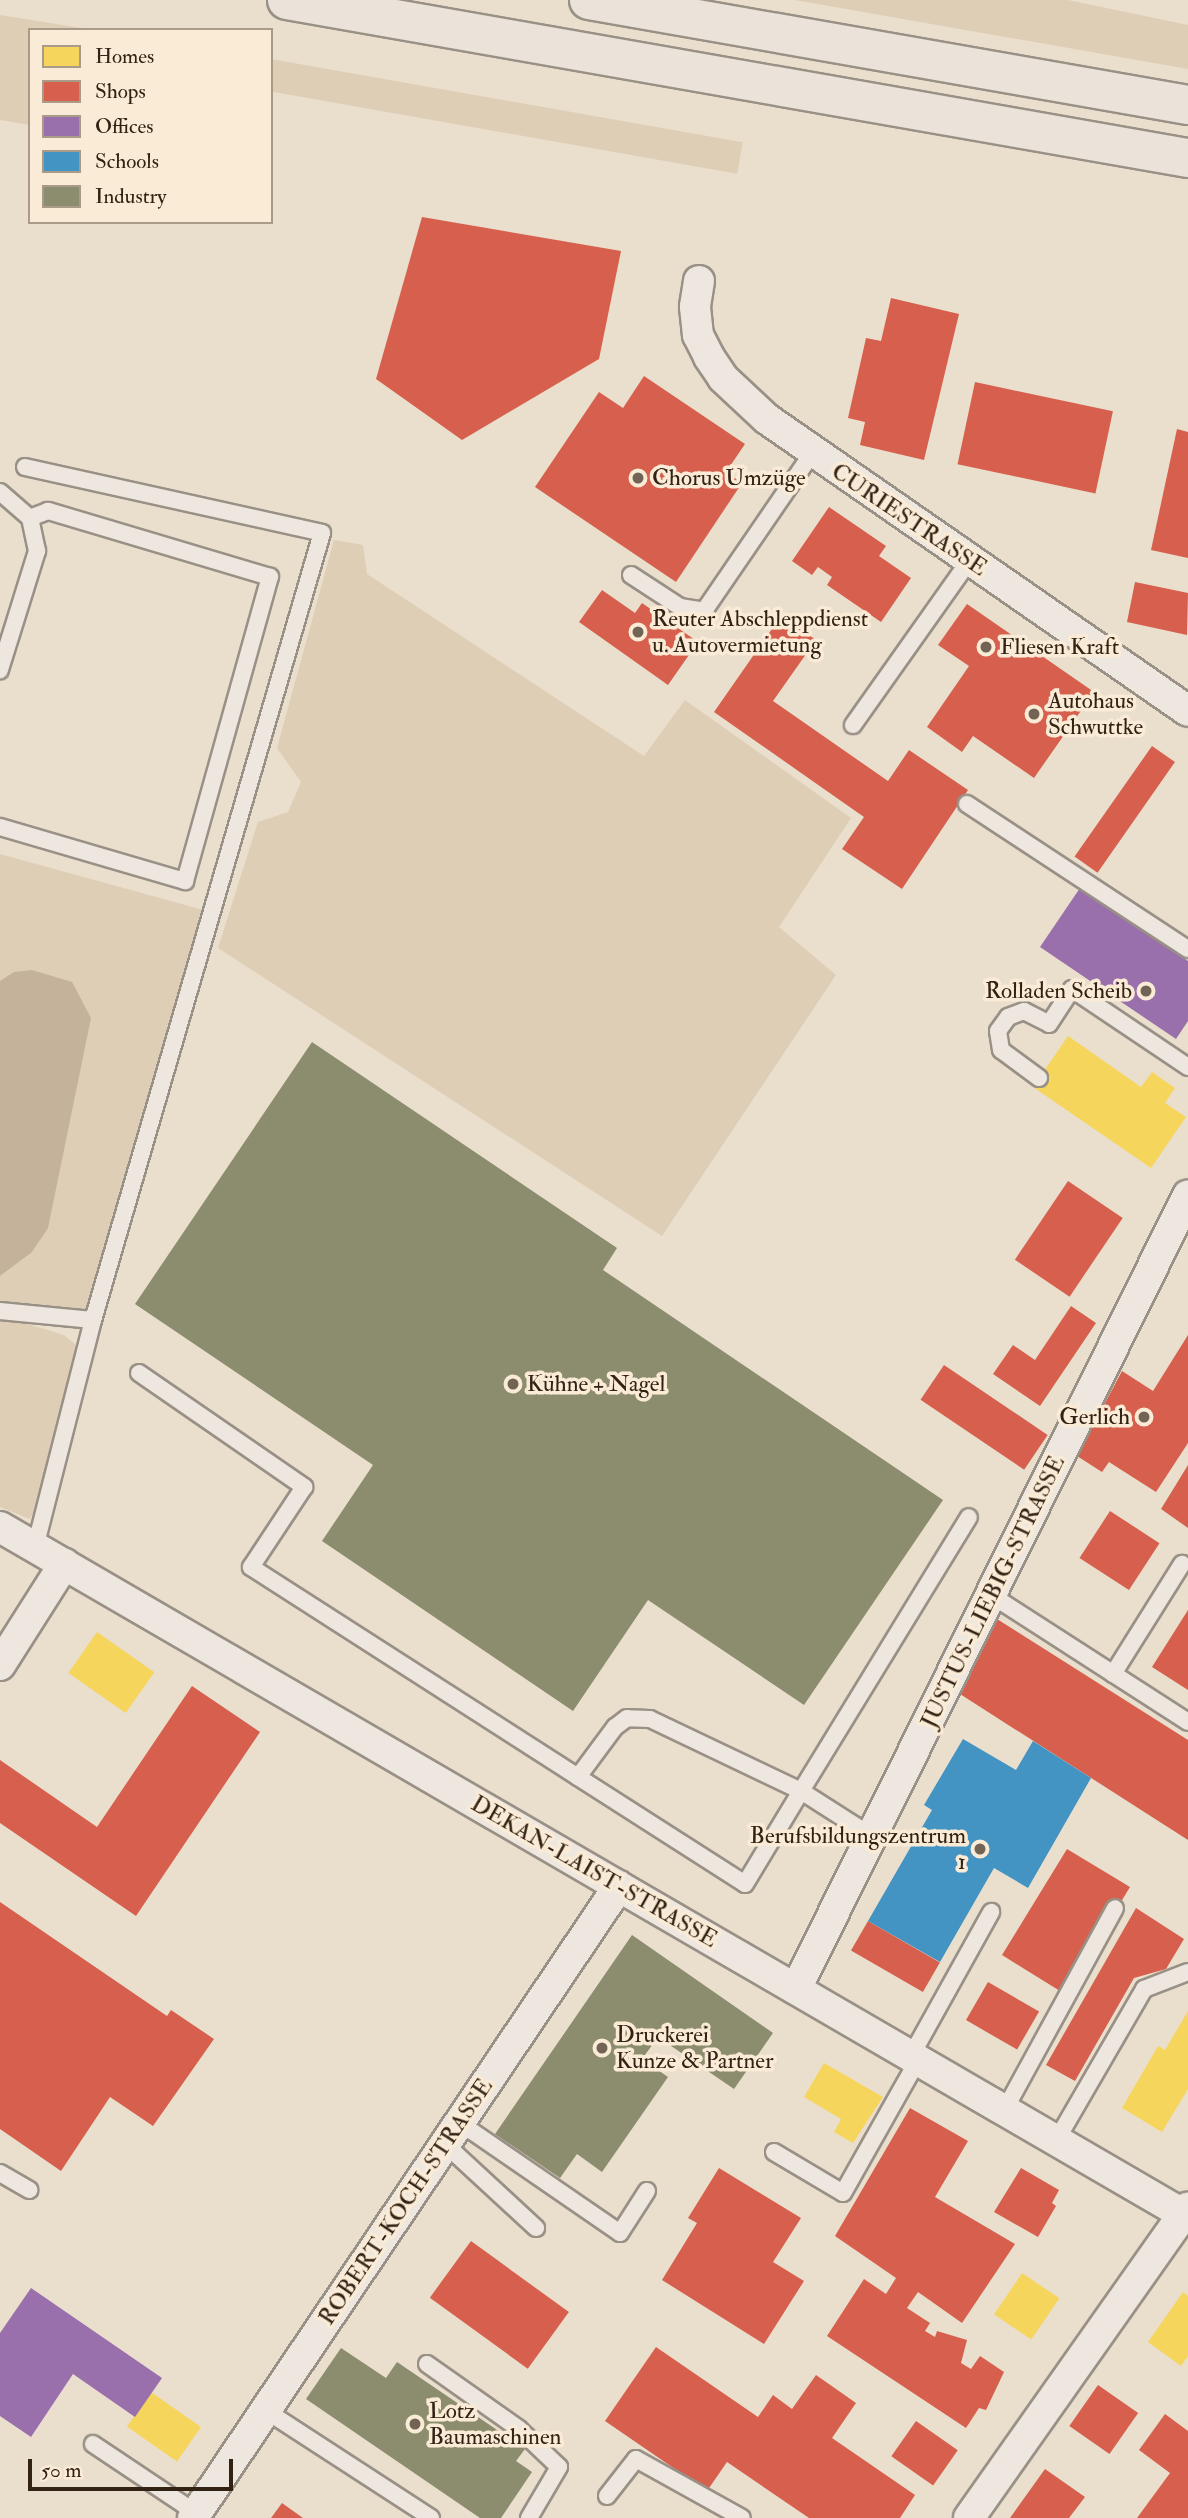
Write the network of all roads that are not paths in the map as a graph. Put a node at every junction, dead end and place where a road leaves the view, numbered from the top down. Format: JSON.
{"nodes":[{"id":1,"x":287,"y":0,"type":"edge"},
{"id":2,"x":589,"y":0,"type":"edge"},
{"id":3,"x":1188,"y":105,"type":"edge"},
{"id":4,"x":1188,"y":158,"type":"edge"},
{"id":5,"x":699,"y":281,"type":"dead end"},
{"id":6,"x":812,"y":453,"type":"junction"},
{"id":7,"x":25,"y":467,"type":"dead end"},
{"id":8,"x":0,"y":492,"type":"edge"},
{"id":9,"x":30,"y":517,"type":"junction"},
{"id":10,"x":969,"y":561,"type":"junction"},
{"id":11,"x":631,"y":575,"type":"dead end"},
{"id":12,"x":0,"y":670,"type":"edge"},
{"id":13,"x":1188,"y":711,"type":"edge"},
{"id":14,"x":853,"y":725,"type":"dead end"},
{"id":15,"x":967,"y":804,"type":"dead end"},
{"id":16,"x":0,"y":827,"type":"edge"},
{"id":17,"x":1188,"y":949,"type":"edge"},
{"id":18,"x":1188,"y":1067,"type":"edge"},
{"id":19,"x":1039,"y":1078,"type":"dead end"},
{"id":20,"x":1186,"y":1203,"type":"edge"},
{"id":21,"x":0,"y":1311,"type":"edge"},
{"id":22,"x":93,"y":1320,"type":"junction"},
{"id":23,"x":139,"y":1373,"type":"dead end"},
{"id":24,"x":969,"y":1517,"type":"dead end"},
{"id":25,"x":0,"y":1527,"type":"edge"},
{"id":26,"x":35,"y":1547,"type":"junction"},
{"id":27,"x":64,"y":1564,"type":"junction"},
{"id":28,"x":1182,"y":1564,"type":"dead end"},
{"id":29,"x":991,"y":1595,"type":"junction"},
{"id":30,"x":0,"y":1665,"type":"edge"},
{"id":31,"x":1113,"y":1674,"type":"junction"},
{"id":32,"x":1188,"y":1722,"type":"edge"},
{"id":33,"x":578,"y":1777,"type":"junction"},
{"id":34,"x":801,"y":1791,"type":"junction"},
{"id":35,"x":873,"y":1837,"type":"junction"},
{"id":36,"x":619,"y":1886,"type":"junction"},
{"id":37,"x":1115,"y":1908,"type":"dead end"},
{"id":38,"x":991,"y":1912,"type":"dead end"},
{"id":39,"x":1188,"y":1972,"type":"edge"},
{"id":40,"x":796,"y":1989,"type":"junction"},
{"id":41,"x":914,"y":2058,"type":"junction"},
{"id":42,"x":1004,"y":2111,"type":"junction"},
{"id":43,"x":452,"y":2133,"type":"junction"},
{"id":44,"x":1056,"y":2141,"type":"junction"},
{"id":45,"x":774,"y":2152,"type":"dead end"},
{"id":46,"x":0,"y":2173,"type":"edge"},
{"id":47,"x":29,"y":2190,"type":"dead end"},
{"id":48,"x":647,"y":2191,"type":"dead end"},
{"id":49,"x":1187,"y":2213,"type":"edge"},
{"id":50,"x":536,"y":2228,"type":"dead end"},
{"id":51,"x":427,"y":2364,"type":"dead end"},
{"id":52,"x":265,"y":2410,"type":"junction"},
{"id":53,"x":93,"y":2444,"type":"dead end"},
{"id":54,"x":607,"y":2496,"type":"dead end"},
{"id":55,"x":195,"y":2516,"type":"edge"},
{"id":56,"x":431,"y":2518,"type":"edge"},
{"id":57,"x":528,"y":2518,"type":"edge"},
{"id":58,"x":742,"y":2518,"type":"edge"},
{"id":59,"x":969,"y":2518,"type":"edge"}],
"edges":[{"from":1,"to":4,"type":"highway"},
{"from":2,"to":3,"type":"highway"},
{"from":5,"to":6,"type":"street","name":"CURIESTRASSE"},
{"from":6,"to":10,"type":"street","name":"CURIESTRASSE"},
{"from":6,"to":11,"type":"lane"},
{"from":7,"to":22,"type":"lane"},
{"from":8,"to":9,"type":"lane"},
{"from":9,"to":12,"type":"lane"},
{"from":9,"to":16,"type":"lane"},
{"from":10,"to":13,"type":"street","name":"CURIESTRASSE"},
{"from":10,"to":14,"type":"lane"},
{"from":15,"to":17,"type":"lane"},
{"from":18,"to":19,"type":"lane"},
{"from":20,"to":29,"type":"street","name":"JUSTUS-LIEBIG-STRASSE"},
{"from":21,"to":22,"type":"lane"},
{"from":22,"to":26,"type":"lane"},
{"from":23,"to":33,"type":"lane"},
{"from":24,"to":34,"type":"lane"},
{"from":25,"to":26,"type":"street","name":"DEKAN-LAIST-STRASSE"},
{"from":26,"to":27,"type":"street","name":"DEKAN-LAIST-STRASSE"},
{"from":27,"to":30,"type":"street"},
{"from":27,"to":36,"type":"street","name":"DEKAN-LAIST-STRASSE"},
{"from":28,"to":31,"type":"lane"},
{"from":29,"to":31,"type":"lane"},
{"from":29,"to":35,"type":"street","name":"JUSTUS-LIEBIG-STRASSE"},
{"from":31,"to":32,"type":"lane"},
{"from":33,"to":34,"type":"lane"},
{"from":33,"to":34,"type":"lane"},
{"from":34,"to":35,"type":"lane"},
{"from":35,"to":40,"type":"street","name":"JUSTUS-LIEBIG-STRASSE"},
{"from":36,"to":40,"type":"street","name":"DEKAN-LAIST-STRASSE"},
{"from":36,"to":43,"type":"street","name":"ROBERT-KOCH-STRASSE"},
{"from":37,"to":42,"type":"lane"},
{"from":38,"to":41,"type":"lane"},
{"from":39,"to":44,"type":"lane"},
{"from":40,"to":41,"type":"street","name":"DEKAN-LAIST-STRASSE"},
{"from":41,"to":42,"type":"street","name":"DEKAN-LAIST-STRASSE"},
{"from":41,"to":45,"type":"lane"},
{"from":42,"to":44,"type":"street","name":"DEKAN-LAIST-STRASSE"},
{"from":43,"to":48,"type":"lane"},
{"from":43,"to":50,"type":"lane"},
{"from":43,"to":52,"type":"street","name":"ROBERT-KOCH-STRASSE"},
{"from":44,"to":49,"type":"street","name":"DEKAN-LAIST-STRASSE"},
{"from":46,"to":47,"type":"lane"},
{"from":49,"to":59,"type":"street"},
{"from":51,"to":57,"type":"lane"},
{"from":52,"to":55,"type":"street","name":"ROBERT-KOCH-STRASSE"},
{"from":52,"to":56,"type":"lane"},
{"from":53,"to":55,"type":"lane"},
{"from":54,"to":58,"type":"lane"}]}
